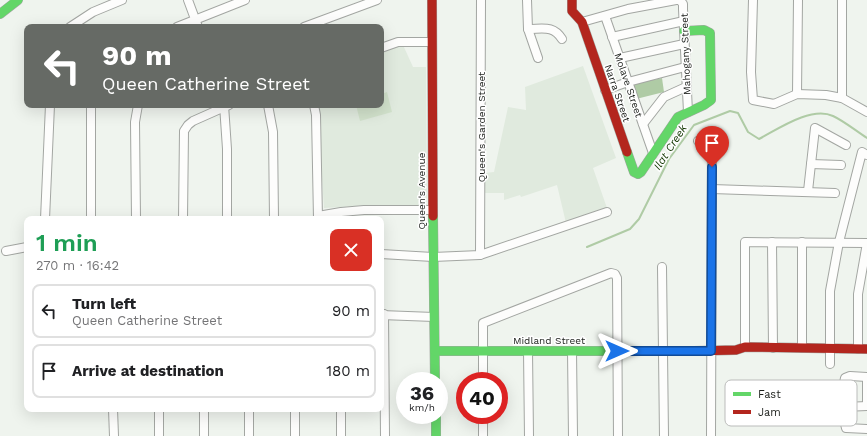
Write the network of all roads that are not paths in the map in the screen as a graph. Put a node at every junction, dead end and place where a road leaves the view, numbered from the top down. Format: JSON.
{"nodes":[{"id":1,"x":18,"y":0,"type":"edge"},
{"id":2,"x":122,"y":0,"type":"edge"},
{"id":3,"x":188,"y":0,"type":"edge"},
{"id":4,"x":244,"y":0,"type":"edge"},
{"id":5,"x":377,"y":0,"type":"edge"},
{"id":6,"x":432,"y":0,"type":"edge"},
{"id":7,"x":481,"y":0,"type":"edge"},
{"id":8,"x":527,"y":0,"type":"edge"},
{"id":9,"x":572,"y":0,"type":"edge"},
{"id":10,"x":676,"y":0,"type":"edge"},
{"id":11,"x":753,"y":0,"type":"edge"},
{"id":12,"x":798,"y":0,"type":"edge"},
{"id":13,"x":842,"y":0,"type":"edge"},
{"id":14,"x":0,"y":14,"type":"edge"},
{"id":15,"x":605,"y":16,"type":"junction"},
{"id":16,"x":582,"y":22,"type":"junction"},
{"id":17,"x":196,"y":23,"type":"edge"},
{"id":18,"x":75,"y":24,"type":"edge"},
{"id":19,"x":312,"y":24,"type":"edge"},
{"id":20,"x":684,"y":26,"type":"junction"},
{"id":21,"x":528,"y":29,"type":"junction"},
{"id":22,"x":612,"y":37,"type":"junction"},
{"id":23,"x":562,"y":39,"type":"dead end"},
{"id":24,"x":432,"y":42,"type":"junction"},
{"id":25,"x":684,"y":44,"type":"junction"},
{"id":26,"x":384,"y":47,"type":"edge"},
{"id":27,"x":538,"y":58,"type":"dead end"},
{"id":28,"x":620,"y":58,"type":"junction"},
{"id":29,"x":685,"y":67,"type":"junction"},
{"id":30,"x":628,"y":82,"type":"junction"},
{"id":31,"x":686,"y":87,"type":"junction"},
{"id":32,"x":605,"y":90,"type":"junction"},
{"id":33,"x":797,"y":94,"type":"junction"},
{"id":34,"x":842,"y":98,"type":"junction"},
{"id":35,"x":50,"y":108,"type":"edge"},
{"id":36,"x":91,"y":108,"type":"edge"},
{"id":37,"x":137,"y":108,"type":"edge"},
{"id":38,"x":221,"y":108,"type":"edge"},
{"id":39,"x":226,"y":108,"type":"edge"},
{"id":40,"x":269,"y":108,"type":"edge"},
{"id":41,"x":315,"y":108,"type":"edge"},
{"id":42,"x":688,"y":112,"type":"junction"},
{"id":43,"x":867,"y":112,"type":"edge"},
{"id":44,"x":643,"y":124,"type":"junction"},
{"id":45,"x":698,"y":141,"type":"dead end"},
{"id":46,"x":846,"y":145,"type":"dead end"},
{"id":47,"x":653,"y":153,"type":"junction"},
{"id":48,"x":867,"y":155,"type":"edge"},
{"id":49,"x":811,"y":164,"type":"junction"},
{"id":50,"x":841,"y":165,"type":"dead end"},
{"id":51,"x":712,"y":189,"type":"junction"},
{"id":52,"x":808,"y":191,"type":"junction"},
{"id":53,"x":835,"y":193,"type":"dead end"},
{"id":54,"x":432,"y":210,"type":"junction"},
{"id":55,"x":607,"y":212,"type":"dead end"},
{"id":56,"x":45,"y":216,"type":"edge"},
{"id":57,"x":91,"y":216,"type":"edge"},
{"id":58,"x":136,"y":216,"type":"edge"},
{"id":59,"x":183,"y":216,"type":"edge"},
{"id":60,"x":227,"y":216,"type":"edge"},
{"id":61,"x":274,"y":216,"type":"edge"},
{"id":62,"x":318,"y":216,"type":"edge"},
{"id":63,"x":323,"y":216,"type":"edge"},
{"id":64,"x":772,"y":242,"type":"junction"},
{"id":65,"x":802,"y":242,"type":"junction"},
{"id":66,"x":839,"y":242,"type":"junction"},
{"id":67,"x":867,"y":243,"type":"edge"},
{"id":68,"x":24,"y":248,"type":"edge"},
{"id":69,"x":3,"y":252,"type":"edge"},
{"id":70,"x":384,"y":254,"type":"edge"},
{"id":71,"x":480,"y":255,"type":"junction"},
{"id":72,"x":432,"y":257,"type":"junction"},
{"id":73,"x":662,"y":267,"type":"dead end"},
{"id":74,"x":384,"y":315,"type":"edge"},
{"id":75,"x":434,"y":317,"type":"junction"},
{"id":76,"x":745,"y":348,"type":"junction"},
{"id":77,"x":773,"y":348,"type":"junction"},
{"id":78,"x":802,"y":348,"type":"junction"},
{"id":79,"x":830,"y":349,"type":"junction"},
{"id":80,"x":863,"y":349,"type":"edge"},
{"id":81,"x":435,"y":351,"type":"junction"},
{"id":82,"x":482,"y":351,"type":"junction"},
{"id":83,"x":528,"y":351,"type":"junction"},
{"id":84,"x":572,"y":351,"type":"junction"},
{"id":85,"x":617,"y":351,"type":"junction"},
{"id":86,"x":662,"y":351,"type":"junction"},
{"id":87,"x":711,"y":351,"type":"junction"},
{"id":88,"x":830,"y":364,"type":"dead end"},
{"id":89,"x":435,"y":372,"type":"edge"},
{"id":90,"x":483,"y":372,"type":"edge"},
{"id":91,"x":867,"y":377,"type":"edge"},
{"id":92,"x":845,"y":380,"type":"edge"},
{"id":93,"x":384,"y":396,"type":"edge"},
{"id":94,"x":867,"y":406,"type":"edge"},
{"id":95,"x":113,"y":412,"type":"edge"},
{"id":96,"x":159,"y":412,"type":"edge"},
{"id":97,"x":204,"y":412,"type":"edge"},
{"id":98,"x":249,"y":412,"type":"edge"},
{"id":99,"x":295,"y":412,"type":"edge"},
{"id":100,"x":341,"y":412,"type":"edge"},
{"id":101,"x":436,"y":424,"type":"edge"},
{"id":102,"x":483,"y":424,"type":"edge"},
{"id":103,"x":846,"y":426,"type":"edge"},
{"id":104,"x":867,"y":429,"type":"edge"},
{"id":105,"x":114,"y":436,"type":"edge"},
{"id":106,"x":159,"y":436,"type":"edge"},
{"id":107,"x":204,"y":436,"type":"edge"},
{"id":108,"x":249,"y":436,"type":"edge"},
{"id":109,"x":295,"y":436,"type":"edge"},
{"id":110,"x":341,"y":436,"type":"edge"},
{"id":111,"x":385,"y":436,"type":"edge"},
{"id":112,"x":436,"y":436,"type":"edge"},
{"id":113,"x":483,"y":436,"type":"edge"},
{"id":114,"x":528,"y":436,"type":"edge"},
{"id":115,"x":573,"y":436,"type":"edge"},
{"id":116,"x":618,"y":436,"type":"edge"},
{"id":117,"x":664,"y":436,"type":"edge"},
{"id":118,"x":711,"y":436,"type":"edge"}],
"edges":[{"from":1,"to":14,"type":"street"},
{"from":2,"to":18,"type":"street"},
{"from":3,"to":17,"type":"street"},
{"from":4,"to":17,"type":"street"},
{"from":5,"to":19,"type":"street"},
{"from":6,"to":24,"type":"street","name":"Queen's Avenue"},
{"from":7,"to":71,"type":"street","name":"Queen's Garden Street"},
{"from":8,"to":21,"type":"street"},
{"from":9,"to":16,"type":"street","name":"Narra Street"},
{"from":10,"to":15,"type":"street","name":"Mahogany Street"},
{"from":10,"to":20,"type":"street","name":"Mahogany Street"},
{"from":11,"to":33,"type":"street"},
{"from":12,"to":33,"type":"street"},
{"from":13,"to":34,"type":"street"},
{"from":15,"to":16,"type":"street","name":"Mahogany Street"},
{"from":15,"to":22,"type":"street","name":"Molave Street"},
{"from":16,"to":32,"type":"street","name":"Narra Street"},
{"from":20,"to":22,"type":"street"},
{"from":20,"to":25,"type":"street","name":"Mahogany Street"},
{"from":20,"to":42,"type":"street"},
{"from":21,"to":23,"type":"street"},
{"from":21,"to":27,"type":"street"},
{"from":22,"to":28,"type":"street","name":"Molave Street"},
{"from":24,"to":26,"type":"street"},
{"from":24,"to":54,"type":"street","name":"Queen's Avenue"},
{"from":25,"to":28,"type":"street"},
{"from":25,"to":29,"type":"street","name":"Mahogany Street"},
{"from":28,"to":30,"type":"street","name":"Molave Street"},
{"from":29,"to":30,"type":"street"},
{"from":29,"to":31,"type":"street","name":"Mahogany Street"},
{"from":30,"to":32,"type":"street"},
{"from":30,"to":44,"type":"street","name":"Molave Street"},
{"from":31,"to":42,"type":"street","name":"Mahogany Street"},
{"from":31,"to":44,"type":"street"},
{"from":32,"to":47,"type":"street","name":"Narra Street"},
{"from":33,"to":34,"type":"street"},
{"from":34,"to":43,"type":"street"},
{"from":35,"to":56,"type":"street"},
{"from":36,"to":57,"type":"street"},
{"from":37,"to":58,"type":"street"},
{"from":38,"to":59,"type":"street"},
{"from":39,"to":60,"type":"street"},
{"from":40,"to":61,"type":"street"},
{"from":41,"to":62,"type":"street"},
{"from":42,"to":47,"type":"street"},
{"from":44,"to":47,"type":"street","name":"Molave Street"},
{"from":45,"to":51,"type":"street"},
{"from":46,"to":49,"type":"street"},
{"from":48,"to":66,"type":"street"},
{"from":49,"to":50,"type":"street"},
{"from":49,"to":52,"type":"street"},
{"from":51,"to":52,"type":"street"},
{"from":51,"to":87,"type":"street"},
{"from":52,"to":53,"type":"street"},
{"from":54,"to":63,"type":"street"},
{"from":54,"to":72,"type":"street","name":"Queen's Avenue"},
{"from":55,"to":71,"type":"street"},
{"from":64,"to":65,"type":"street"},
{"from":64,"to":76,"type":"street"},
{"from":64,"to":77,"type":"street"},
{"from":65,"to":66,"type":"street"},
{"from":65,"to":78,"type":"street"},
{"from":66,"to":67,"type":"street"},
{"from":66,"to":79,"type":"street"},
{"from":67,"to":80,"type":"street"},
{"from":68,"to":69,"type":"street"},
{"from":70,"to":72,"type":"street"},
{"from":71,"to":72,"type":"street"},
{"from":72,"to":75,"type":"street","name":"Queen's Avenue"},
{"from":73,"to":86,"type":"street"},
{"from":74,"to":75,"type":"street"},
{"from":75,"to":81,"type":"street","name":"Queen's Avenue"},
{"from":76,"to":77,"type":"street","name":"Midland Street"},
{"from":76,"to":87,"type":"street","name":"Midland Street"},
{"from":77,"to":78,"type":"street","name":"Midland Street"},
{"from":78,"to":79,"type":"street","name":"Midland Street"},
{"from":79,"to":80,"type":"street","name":"Midland Street"},
{"from":79,"to":88,"type":"street"},
{"from":81,"to":82,"type":"street","name":"Midland Street"},
{"from":81,"to":89,"type":"street","name":"Queen's Avenue"},
{"from":82,"to":83,"type":"street","name":"Midland Street"},
{"from":82,"to":85,"type":"street"},
{"from":82,"to":90,"type":"street"},
{"from":83,"to":84,"type":"street","name":"Midland Street"},
{"from":83,"to":114,"type":"street"},
{"from":84,"to":85,"type":"street","name":"Midland Street"},
{"from":84,"to":115,"type":"street"},
{"from":85,"to":86,"type":"street","name":"Midland Street"},
{"from":85,"to":116,"type":"street"},
{"from":86,"to":87,"type":"street","name":"Midland Street"},
{"from":86,"to":117,"type":"street"},
{"from":87,"to":118,"type":"street"},
{"from":91,"to":92,"type":"street"},
{"from":91,"to":94,"type":"street"},
{"from":93,"to":111,"type":"street"},
{"from":95,"to":105,"type":"street"},
{"from":96,"to":106,"type":"street"},
{"from":97,"to":107,"type":"street"},
{"from":98,"to":108,"type":"street"},
{"from":99,"to":109,"type":"street"},
{"from":100,"to":110,"type":"street"},
{"from":101,"to":112,"type":"street"},
{"from":102,"to":113,"type":"street"},
{"from":103,"to":104,"type":"street"}]}
